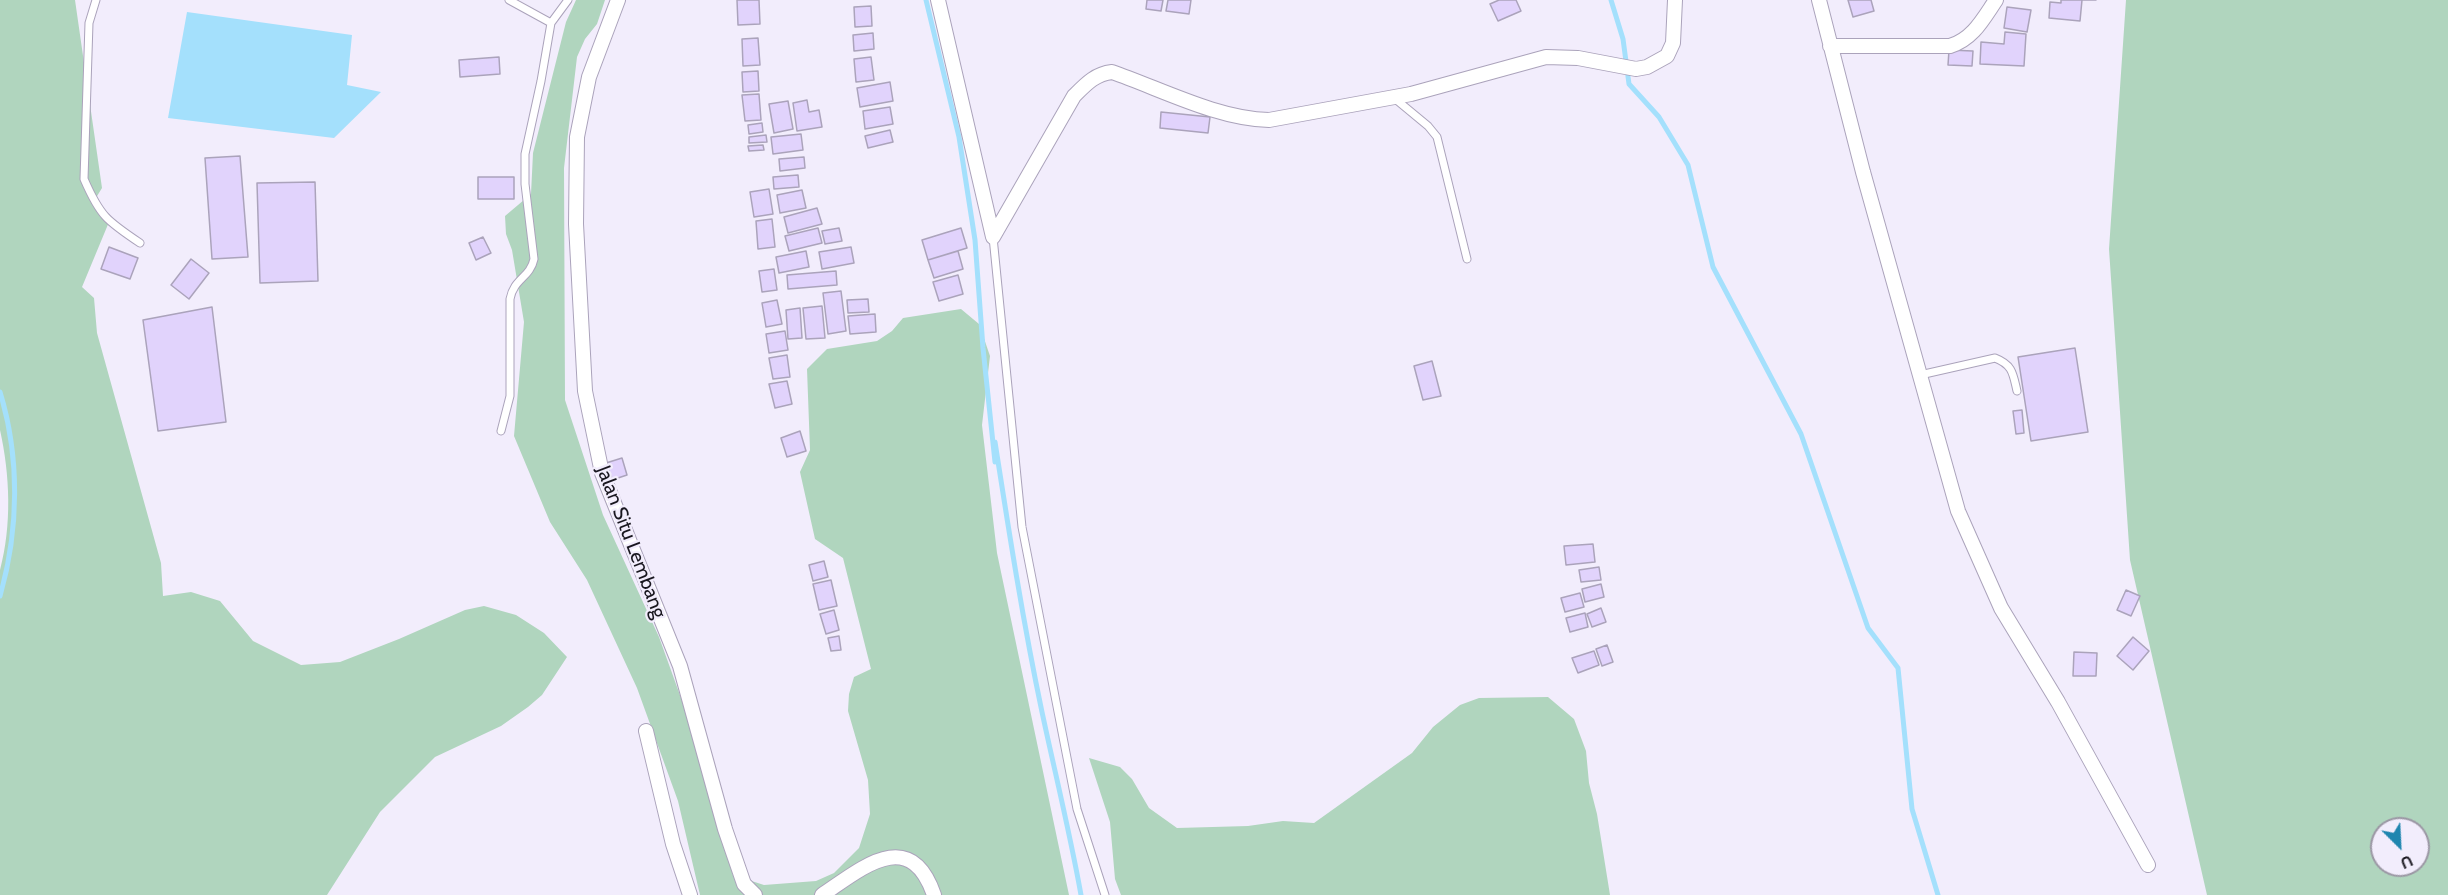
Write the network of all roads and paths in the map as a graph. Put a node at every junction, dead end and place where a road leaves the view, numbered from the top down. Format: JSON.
{"nodes":[{"id":1,"x":96,"y":0,"type":"edge"},
{"id":2,"x":510,"y":0,"type":"edge"},
{"id":3,"x":568,"y":0,"type":"edge"},
{"id":4,"x":618,"y":0,"type":"edge"},
{"id":5,"x":938,"y":0,"type":"edge"},
{"id":6,"x":1675,"y":0,"type":"edge"},
{"id":7,"x":1819,"y":0,"type":"edge"},
{"id":8,"x":1996,"y":0,"type":"edge"},
{"id":9,"x":551,"y":22,"type":"junction"},
{"id":10,"x":1830,"y":46,"type":"junction"},
{"id":11,"x":1393,"y":97,"type":"junction"},
{"id":12,"x":993,"y":237,"type":"junction"},
{"id":13,"x":140,"y":243,"type":"dead end"},
{"id":14,"x":1467,"y":259,"type":"dead end"},
{"id":15,"x":1920,"y":375,"type":"junction"},
{"id":16,"x":2017,"y":391,"type":"dead end"},
{"id":17,"x":501,"y":430,"type":"dead end"},
{"id":18,"x":646,"y":731,"type":"dead end"},
{"id":19,"x":2148,"y":865,"type":"dead end"},
{"id":20,"x":690,"y":895,"type":"edge"},
{"id":21,"x":755,"y":895,"type":"edge"},
{"id":22,"x":822,"y":895,"type":"edge"},
{"id":23,"x":934,"y":895,"type":"edge"},
{"id":24,"x":1105,"y":895,"type":"edge"}],
"edges":[{"from":1,"to":13,"type":"lane"},
{"from":2,"to":9,"type":"lane"},
{"from":3,"to":9,"type":"lane"},
{"from":4,"to":21,"type":"street","name":"Jalan Situ Lembang"},
{"from":5,"to":12,"type":"street"},
{"from":6,"to":11,"type":"street"},
{"from":7,"to":10,"type":"street"},
{"from":8,"to":10,"type":"street"},
{"from":9,"to":17,"type":"lane"},
{"from":10,"to":15,"type":"street"},
{"from":11,"to":12,"type":"street"},
{"from":11,"to":14,"type":"lane"},
{"from":12,"to":24,"type":"lane"},
{"from":15,"to":16,"type":"lane"},
{"from":15,"to":19,"type":"street"},
{"from":18,"to":20,"type":"street"},
{"from":22,"to":23,"type":"street"}]}
